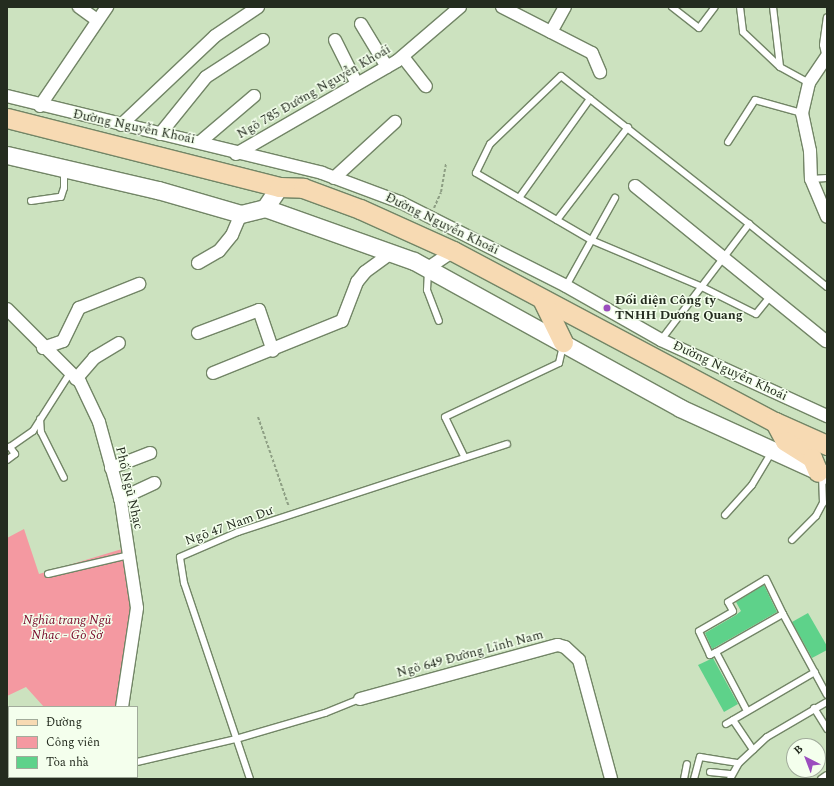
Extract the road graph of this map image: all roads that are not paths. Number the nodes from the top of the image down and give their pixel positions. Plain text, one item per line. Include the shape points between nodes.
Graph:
1 (79, 7) edge
2 (107, 7) edge
3 (258, 7) edge
4 (460, 7) edge
5 (502, 7) edge
6 (565, 7) edge
7 (672, 7) edge
8 (683, 7) edge
9 (715, 7) edge
10 (740, 7) edge
11 (773, 7) edge
12 (679, 12) junction
13 (827, 17) edge
14 (97, 20) junction
15 (361, 24) dead end
16 (551, 32) junction
17 (263, 40) dead end
18 (335, 40) dead end
19 (403, 57) junction
20 (826, 60) edge
21 (387, 67) junction
22 (780, 67) junction
23 (600, 72) dead end
24 (809, 83) junction
25 (358, 84) junction
26 (426, 86) dead end
27 (7, 96) edge
28 (254, 96) dead end
29 (590, 99) junction
30 (40, 106) junction
31 (802, 113) junction
32 (7, 118) edge
33 (395, 122) dead end
34 (121, 126) junction
35 (628, 127) junction
36 (160, 134) junction
37 (200, 142) junction
38 (728, 142) dead end
39 (236, 154) junction
40 (7, 155) edge
41 (64, 169) junction
42 (334, 178) junction
43 (827, 178) edge
44 (811, 179) junction
45 (635, 186) dead end
46 (279, 187) junction
47 (519, 198) junction
48 (615, 198) dead end
49 (31, 202) dead end
50 (265, 208) junction
51 (241, 214) junction
52 (827, 217) edge
53 (557, 220) junction
54 (749, 224) junction
55 (592, 240) junction
56 (453, 251) junction
57 (393, 252) junction
58 (724, 258) junction
59 (198, 263) dead end
60 (428, 268) junction
61 (138, 284) dead end
62 (566, 286) junction
63 (702, 287) junction
64 (827, 287) edge
65 (770, 297) junction
66 (542, 299) junction
67 (7, 309) edge
68 (439, 321) dead end
69 (198, 332) dead end
70 (661, 340) junction
71 (826, 341) dead end
72 (563, 342) junction
73 (120, 343) dead end
74 (43, 348) junction
75 (273, 351) junction
76 (213, 372) dead end
77 (73, 376) junction
78 (827, 416) edge
79 (40, 418) junction
80 (775, 422) junction
81 (507, 444) dead end
82 (827, 445) edge
83 (773, 451) junction
84 (150, 453) dead end
85 (464, 456) junction
86 (7, 460) edge
87 (112, 468) junction
88 (823, 473) edge
89 (64, 478) dead end
90 (154, 483) dead end
91 (120, 498) junction
92 (726, 515) dead end
93 (792, 540) dead end
94 (129, 555) junction
95 (48, 574) dead end
96 (783, 614) junction
97 (716, 652) junction
98 (814, 672) junction
99 (827, 695) edge
100 (360, 699) joint
101 (827, 702) edge
102 (122, 706) edge
103 (814, 708) junction
104 (746, 709) junction
105 (732, 720) junction
106 (726, 724) dead end
107 (827, 729) edge
108 (236, 739) junction
109 (753, 750) junction
110 (138, 762) edge
111 (739, 763) junction
112 (687, 764) dead end
113 (710, 772) dead end
114 (827, 775) edge
115 (730, 777) edge
116 (250, 779) edge
117 (611, 779) edge
118 (684, 779) edge
119 (694, 779) edge
120 (821, 779) edge

1 - 14 street
2 - 14 street
3 - 34 street via 215,36
4 - 19 street, Ngõ 785 Đường Nguyễn Khoái
5 - 16 street
6 - 16 street
7 - 12 lane
8 - 12 lane
9 - 12 lane via 699,28
10 - 22 lane via 743,32
11 - 22 lane
13 - 20 lane via 822,46
14 - 30 street
15 - 21 street
16 - 23 street via 592,53
17 - 36 street via 206,77
18 - 25 street
19 - 21 street, Ngõ 785 Đường Nguyễn Khoái
19 - 26 street
20 - 24 street
21 - 25 street, Ngõ 785 Đường Nguyễn Khoái
22 - 24 lane
24 - 31 street
25 - 39 street, Ngõ 785 Đường Nguyễn Khoái
27 - 30 street, Đường Nguyễn Khoái
28 - 37 street
29 - 35 lane
29 - 47 lane
29 - 47 lane via 561,76 490,144 476,173
30 - 34 street, Đường Nguyễn Khoái
31 - 38 lane via 755,100
31 - 44 street via 810,151
32 - 46 main road, Đường Nguyễn Khoái
33 - 42 street
34 - 36 street, Đường Nguyễn Khoái
35 - 53 lane
35 - 54 lane
36 - 37 street, Đường Nguyễn Khoái
37 - 39 street, Đường Nguyễn Khoái
39 - 42 street, Đường Nguyễn Khoái
40 - 41 street
41 - 49 lane via 64,188 61,197
41 - 51 street via 158,190
42 - 62 street, Đường Nguyễn Khoái via 431,216
43 - 44 lane
44 - 52 street
45 - 58 street
46 - 50 street
46 - 56 main road, Đường Nguyễn Khoái via 303,188 360,208
47 - 53 lane
48 - 55 lane
50 - 51 street
50 - 57 street
51 - 59 street via 236,228 218,250
53 - 55 lane
54 - 58 lane
54 - 64 lane
55 - 62 lane
55 - 63 lane
56 - 60 street
56 - 66 main road, Đường Nguyễn Khoái
57 - 60 street
57 - 75 street via 365,272 357,282 342,322
58 - 63 lane
58 - 65 street
60 - 68 lane via 427,290
60 - 72 street
61 - 74 street via 79,308 63,341
62 - 70 street, Đường Nguyễn Khoái
63 - 65 lane via 756,314
63 - 70 lane
65 - 71 street
66 - 72 main road
66 - 80 main road, Đường Nguyễn Khoái
67 - 74 street, Phố Ngũ Nhạc
69 - 75 street via 259,310
70 - 78 street, Đường Nguyễn Khoái
72 - 83 street via 680,408
72 - 85 lane via 559,363 445,417
73 - 77 street via 94,358
74 - 77 street, Phố Ngũ Nhạc
75 - 76 street
77 - 79 lane
77 - 87 street, Phố Ngũ Nhạc via 99,422
79 - 86 lane via 33,431 10,447 15,454
79 - 89 lane via 41,432
80 - 82 main road, Đường Nguyễn Khoái
80 - 88 main road via 785,441 812,458
81 - 85 lane, Ngõ 47 Nam Dư
83 - 88 street
83 - 92 lane via 752,485
84 - 87 street
85 - 108 lane, Ngõ 47 Nam Dư via 238,532 183,554 179,562
87 - 91 street, Phố Ngũ Nhạc
88 - 93 lane via 824,503 816,516
90 - 91 street
91 - 94 street, Phố Ngũ Nhạc
94 - 95 lane
94 - 102 street, Phố Ngũ Nhạc via 137,608
96 - 97 lane
96 - 97 lane via 766,579 728,602 733,611 699,631 710,655
96 - 98 lane
97 - 104 lane
98 - 99 lane
98 - 104 lane
100 - 108 lane via 325,713
100 - 117 street, Ngõ 649 Đường Lĩnh Nam via 558,645 565,646 579,660
101 - 103 lane
103 - 107 lane
103 - 109 lane via 767,737
104 - 105 lane
105 - 106 lane
105 - 109 lane
108 - 110 lane
108 - 116 lane, Ngõ 47 Nam Dư
109 - 111 lane
111 - 115 lane
111 - 119 lane via 700,757
112 - 118 lane
113 - 115 lane
114 - 120 lane

